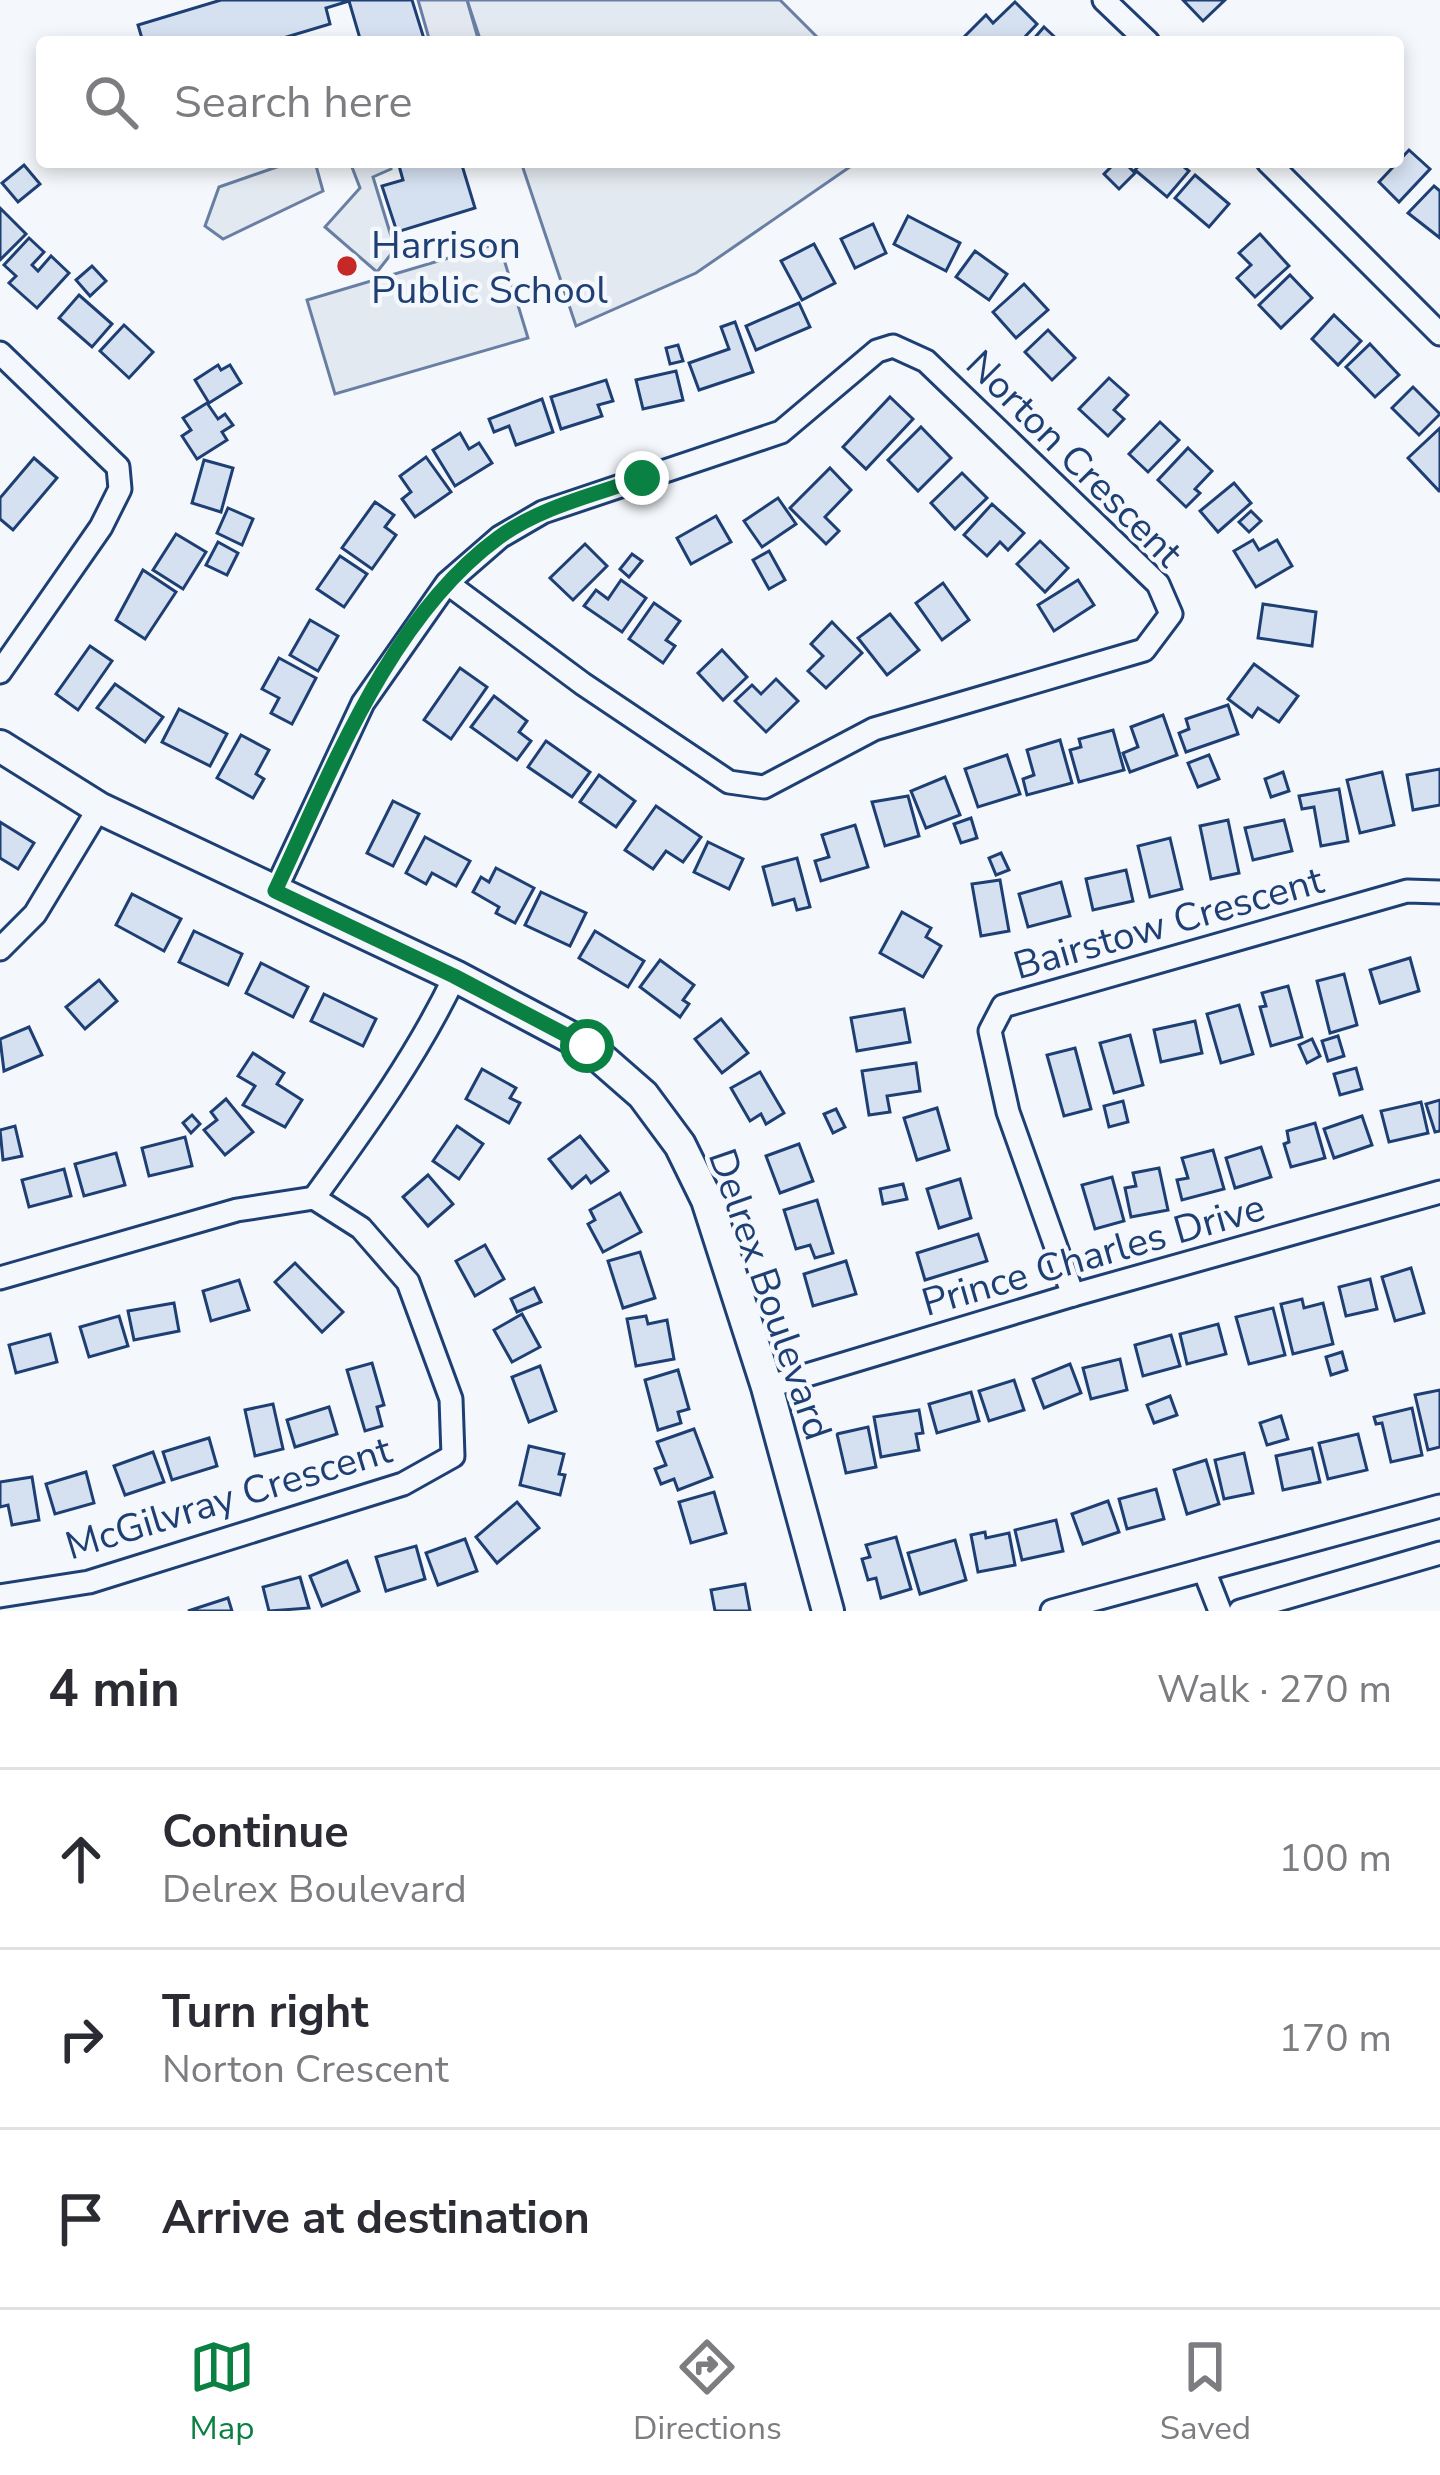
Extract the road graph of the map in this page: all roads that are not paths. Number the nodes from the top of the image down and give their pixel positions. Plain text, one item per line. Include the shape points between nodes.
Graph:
1 (1104, 0) edge
2 (1142, 36) edge
3 (1274, 168) edge
4 (1440, 334) edge
5 (0, 353) edge
6 (446, 583) junction
7 (0, 672) edge
8 (0, 746) edge
9 (100, 808) junction
10 (275, 891) junction
11 (1440, 892) edge
12 (0, 949) edge
13 (454, 976) junction
14 (1440, 1192) edge
15 (314, 1198) junction
16 (0, 1278) edge
17 (1073, 1295) junction
18 (767, 1387) junction
19 (1440, 1506) edge
20 (1440, 1553) edge
21 (1204, 1570) junction
22 (0, 1596) edge
23 (828, 1611) edge
24 (1052, 1611) edge
25 (1220, 1611) edge
26 (1240, 1611) edge

1 - 2 street
3 - 4 street
5 - 7 street via 118,467 119,490
6 - 6 street, Norton Crescent via 729,782 764,787 874,729 1144,650 1171,614 1158,584 926,361 893,346 781,432 543,512
6 - 10 street, Norton Crescent via 363,703
8 - 9 street, Delrex Boulevard
9 - 10 street, Delrex Boulevard
9 - 12 street via 35,914
10 - 13 street, Delrex Boulevard
11 - 17 street, Bairstow Crescent via 1407,891 1004,1006 990,1031 1008,1112
13 - 15 street via 382,1106
13 - 18 street, Delrex Boulevard via 587,1046 643,1095 707,1200
14 - 17 street, Prince Charles Drive
15 - 16 street via 237,1210
15 - 22 street, McGilvray Crescent via 362,1228 408,1282 451,1399 453,1456 403,1484 112,1575
17 - 18 street, Prince Charles Drive
18 - 23 street, Delrex Boulevard
19 - 21 street
20 - 26 street
21 - 24 street
21 - 25 street

